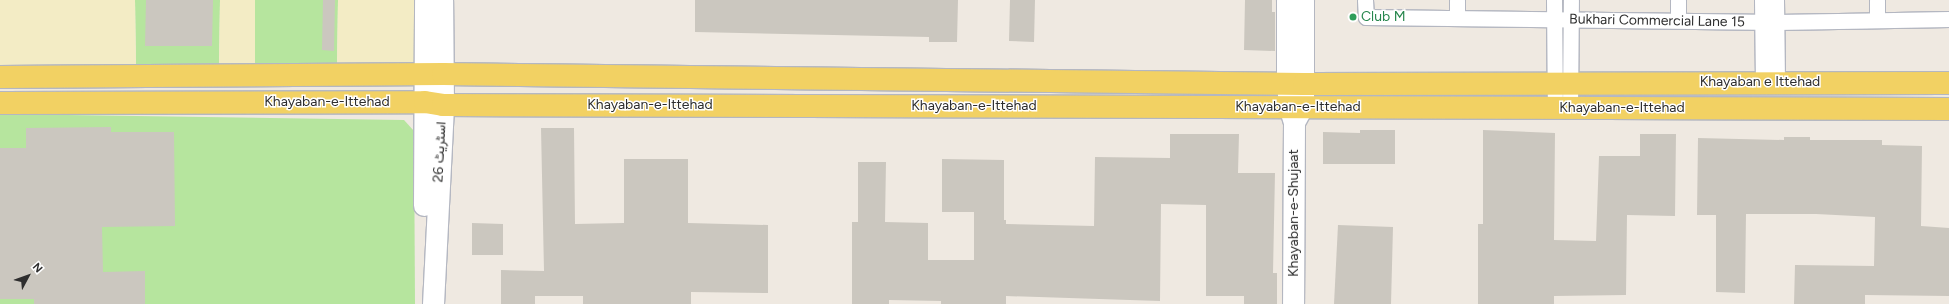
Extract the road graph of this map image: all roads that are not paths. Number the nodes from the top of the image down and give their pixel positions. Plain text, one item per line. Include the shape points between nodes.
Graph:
1 (425, 0) edge
2 (442, 0) edge
3 (1287, 0) edge
4 (1303, 0) edge
5 (1365, 0) edge
6 (1457, 0) edge
7 (1554, 0) edge
8 (1571, 0) edge
9 (1678, 0) edge
10 (1762, 0) edge
11 (1776, 0) edge
12 (1877, 0) edge
13 (1457, 17) junction
14 (1949, 19) edge
15 (1554, 20) junction
16 (1570, 20) junction
17 (1678, 20) junction
18 (1877, 20) junction
19 (1769, 22) junction
20 (433, 74) junction
21 (0, 78) edge
22 (1770, 82) junction
23 (1294, 83) junction
24 (1563, 83) junction
25 (1949, 83) edge
26 (0, 103) edge
27 (434, 104) junction
28 (1563, 107) junction
29 (1295, 109) junction
30 (1949, 109) edge
31 (423, 304) edge
32 (433, 304) edge
33 (1293, 304) edge

1 - 20 main road, اسٹریٹ 26
2 - 20 main road, اسٹریٹ 26
3 - 23 main road
4 - 23 main road
5 - 13 street, Bukhari Commercial Lane 15 via 1366,17
6 - 13 street
7 - 15 street
8 - 16 street
9 - 17 street
10 - 19 street
11 - 19 street
12 - 18 street
13 - 15 street, Bukhari Commercial Lane 15
14 - 18 street, Bukhari Commercial Lane 15
15 - 16 street, Bukhari Commercial Lane 15
15 - 24 street
16 - 17 street, Bukhari Commercial Lane 15
16 - 24 street
17 - 19 street, Bukhari Commercial Lane 15
18 - 19 street, Bukhari Commercial Lane 15
19 - 22 street
20 - 21 main road, Khayaban-e-Ittehad
20 - 23 main road, Khayaban-e-Ittehad
20 - 27 main road, اسٹریٹ 26
22 - 24 main road, Khayaban e Ittehad
22 - 25 main road, Khayaban e Ittehad
23 - 24 main road, Khayaban-e-Ittehad
23 - 29 main road via 1307,88 1307,102
23 - 29 main road via 1279,86 1282,94 1280,102
24 - 28 street
26 - 27 main road, Khayaban-e-Ittehad
27 - 29 main road, Khayaban-e-Ittehad
27 - 31 main road, اسٹریٹ 26
27 - 32 main road, اسٹریٹ 26
28 - 29 main road, Khayaban-e-Ittehad
28 - 30 main road, Khayaban-e-Ittehad
29 - 33 main road, Khayaban-e-Shujaat

